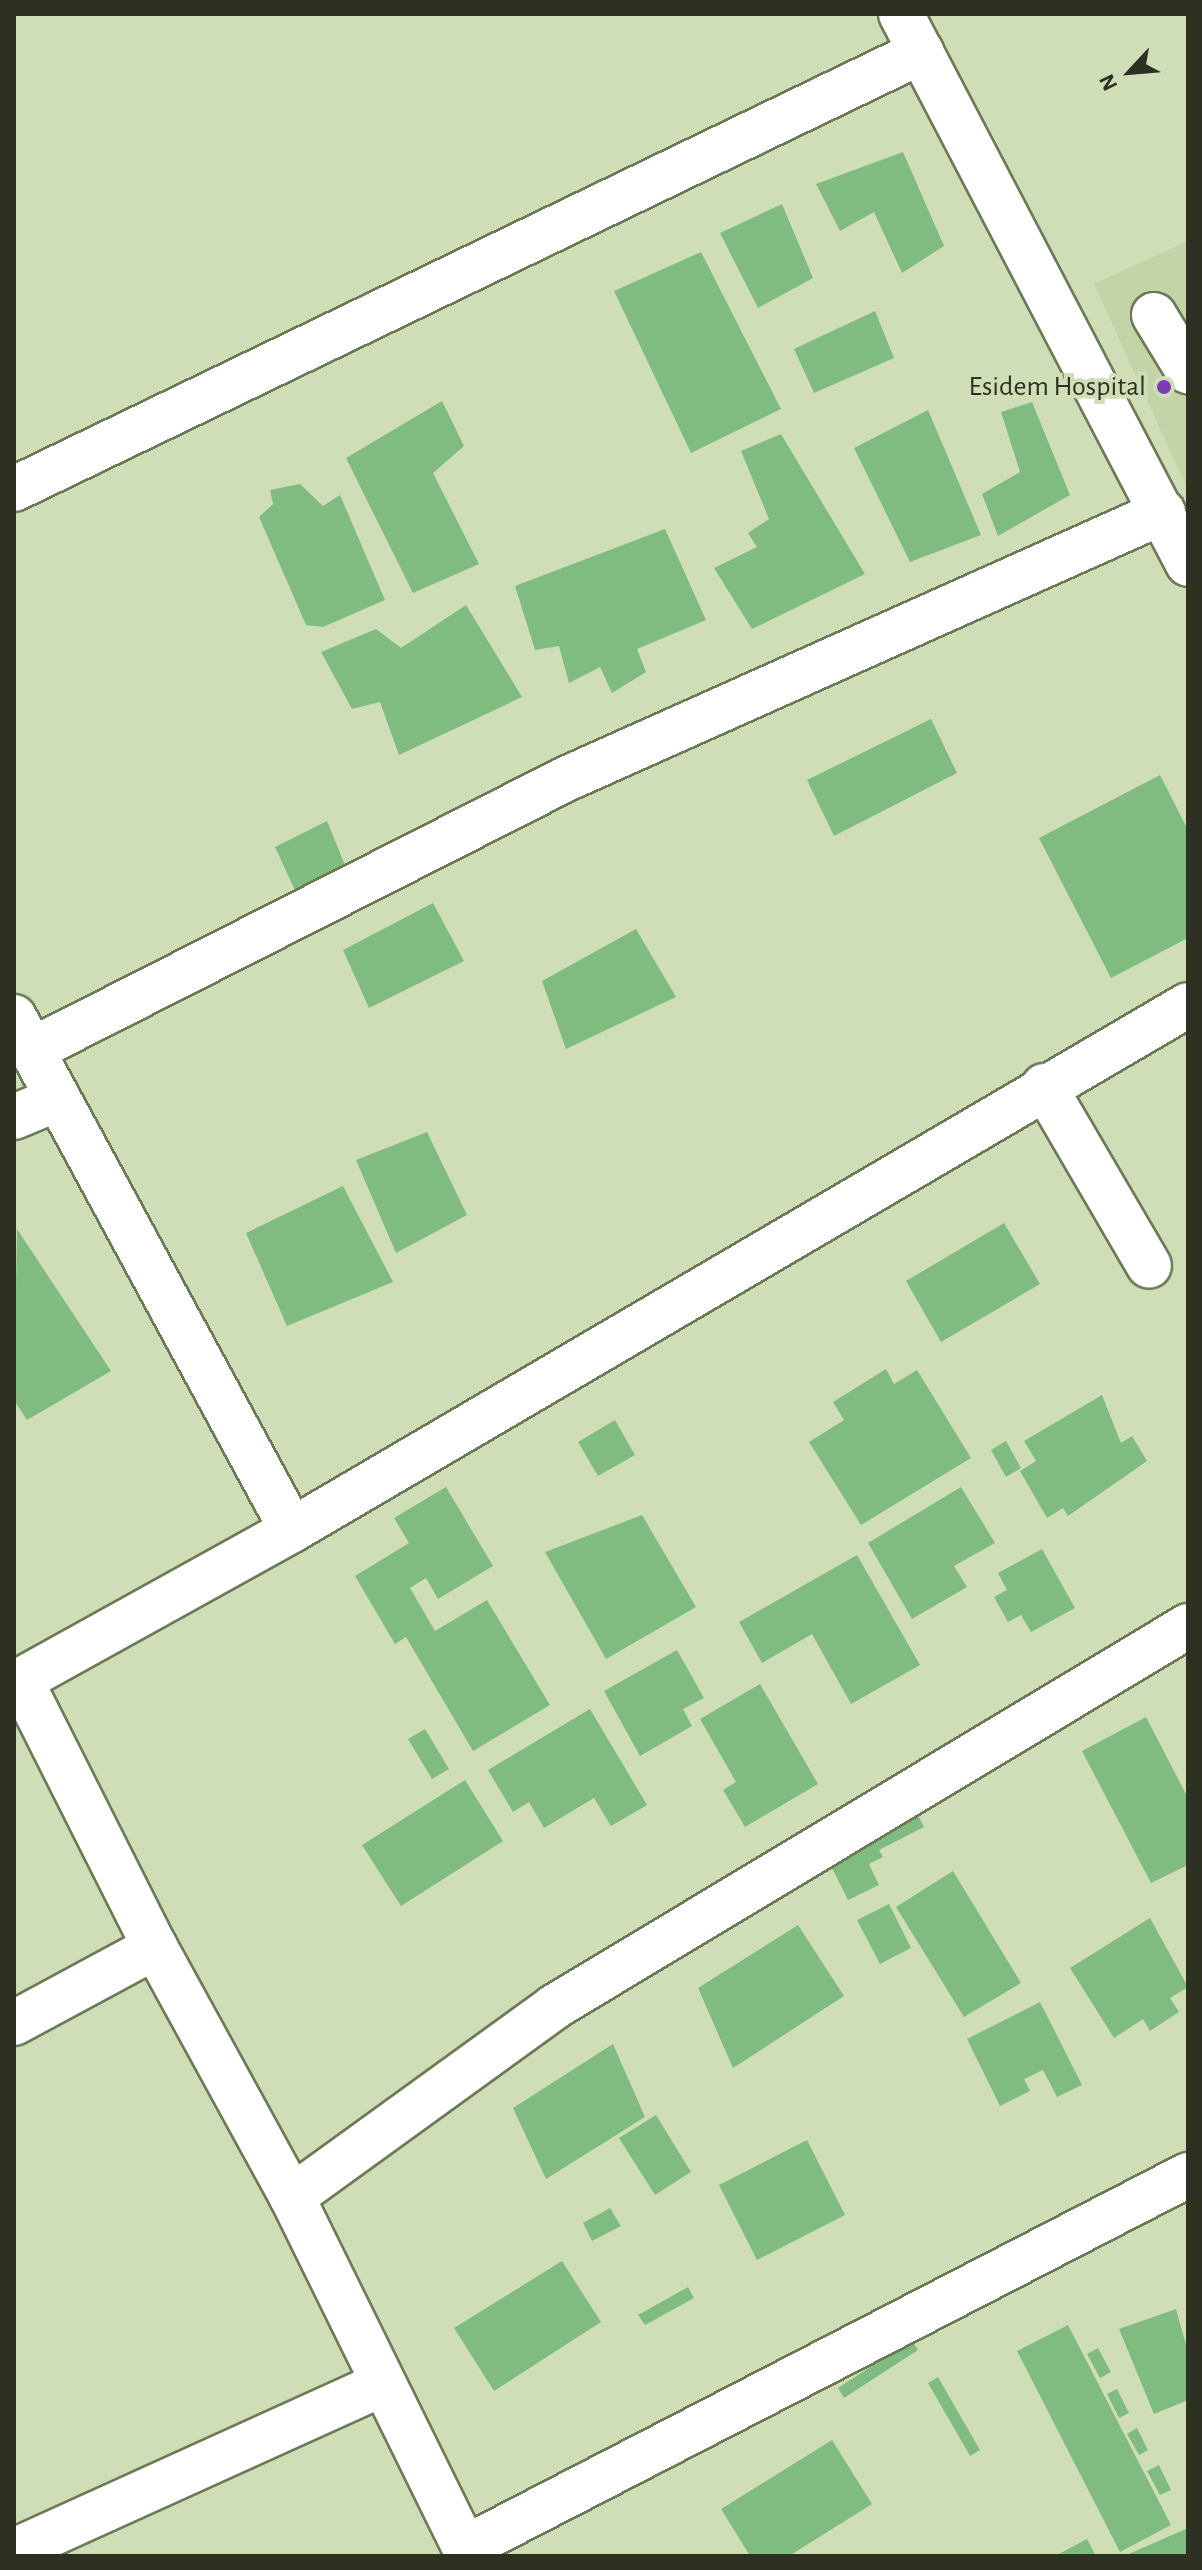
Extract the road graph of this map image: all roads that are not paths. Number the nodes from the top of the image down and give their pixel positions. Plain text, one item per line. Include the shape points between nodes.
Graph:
1 (901, 14) edge
2 (921, 52) junction
3 (1154, 315) dead end
4 (1188, 371) edge
5 (14, 489) edge
6 (1163, 512) junction
7 (1188, 564) edge
8 (1188, 1005) edge
9 (23, 1034) edge
10 (1044, 1086) junction
11 (57, 1099) junction
12 (14, 1117) edge
13 (1149, 1266) dead end
14 (292, 1530) junction
15 (1188, 1626) edge
16 (17, 1683) edge
17 (155, 1947) junction
18 (14, 2023) edge
19 (1188, 2175) edge
20 (292, 2197) junction
21 (383, 2384) junction
22 (14, 2551) edge
23 (467, 2552) edge

1 - 2 street
2 - 5 street
2 - 6 street
3 - 4 street
6 - 7 street
6 - 9 street via 566,779
8 - 10 street
9 - 11 street
10 - 13 street
10 - 14 street
11 - 12 street
11 - 14 street
14 - 16 street
15 - 20 street via 554,2007
16 - 17 street
17 - 18 street
17 - 20 street
19 - 23 street
20 - 21 street
21 - 22 street
21 - 23 street

